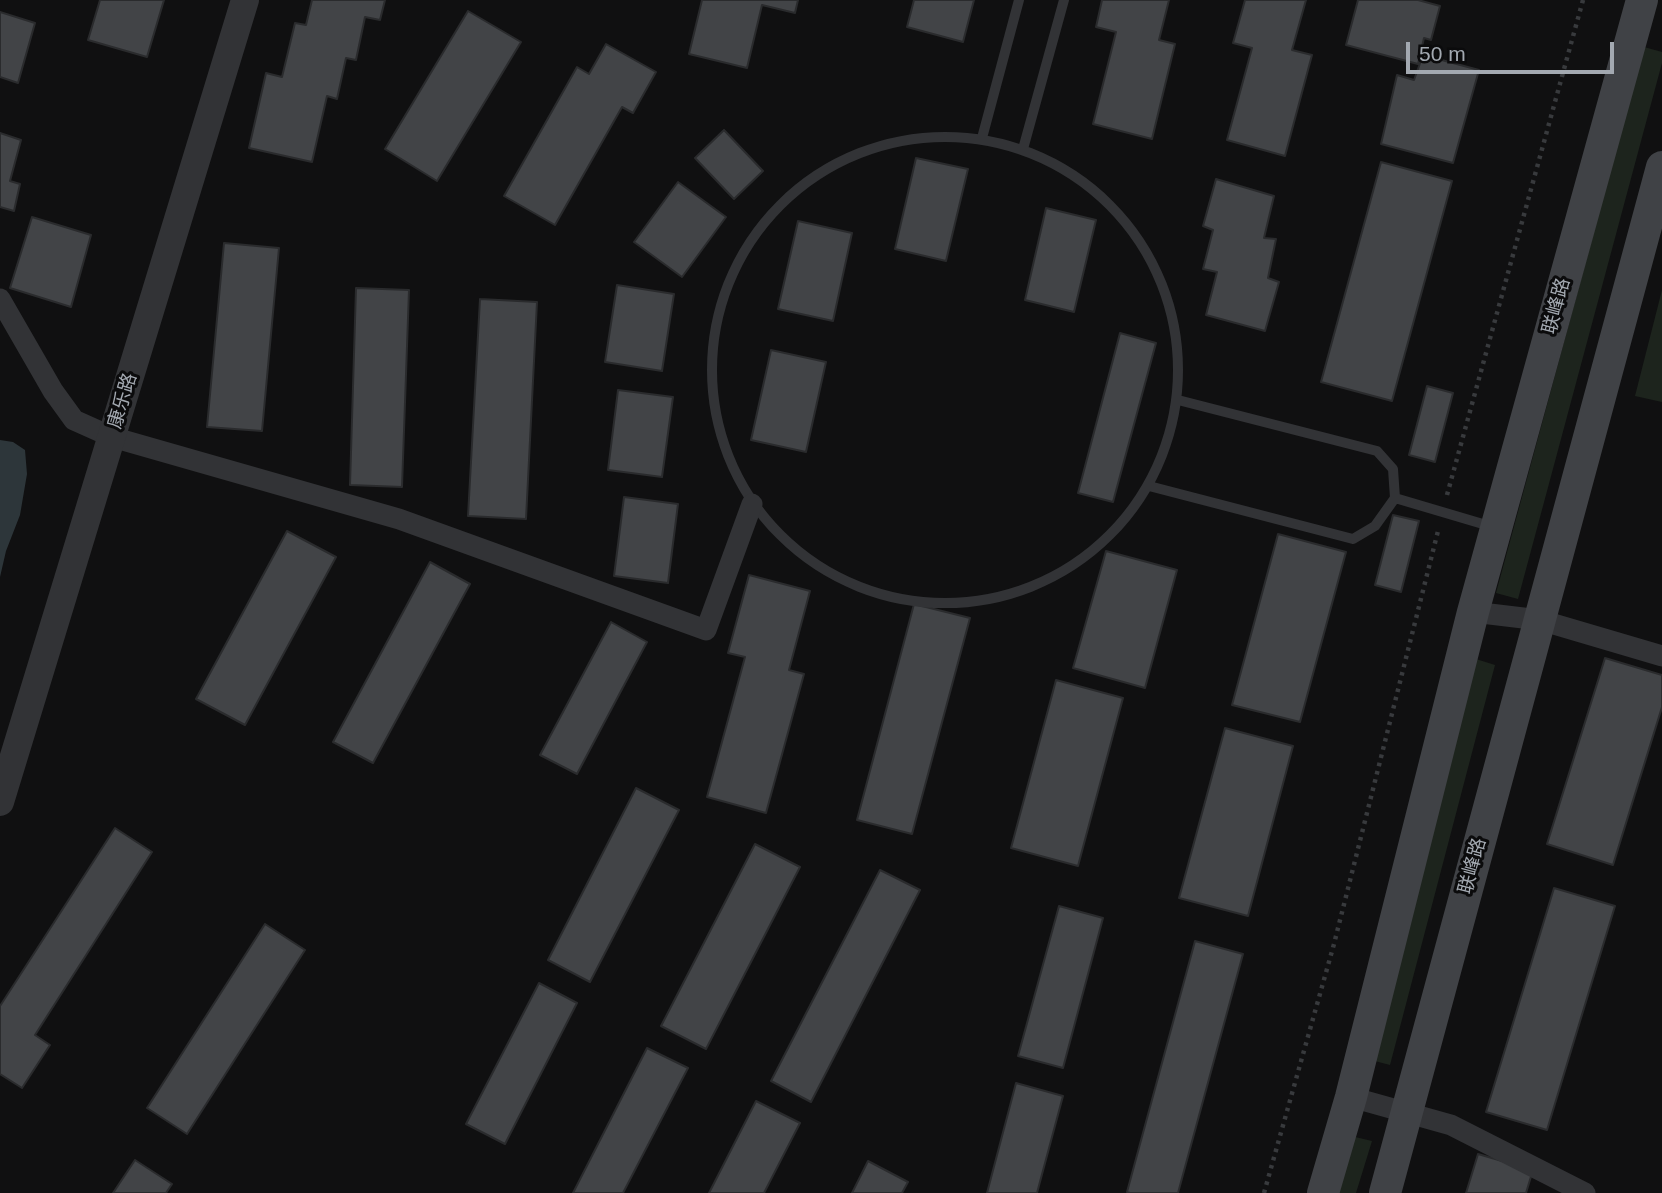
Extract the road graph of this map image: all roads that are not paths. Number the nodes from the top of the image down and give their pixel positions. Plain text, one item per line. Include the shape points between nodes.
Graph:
1 (245, 0) edge
2 (1019, 0) edge
3 (1064, 0) edge
4 (1642, 0) edge
5 (982, 138) junction
6 (1023, 149) junction
7 (1662, 167) edge
8 (0, 299) edge
9 (1178, 401) junction
10 (112, 437) junction
11 (1149, 486) junction
12 (1395, 498) junction
13 (751, 504) junction
14 (1496, 527) junction
15 (1473, 612) junction
16 (1541, 620) junction
17 (1662, 656) edge
18 (0, 802) edge
19 (1351, 1097) junction
20 (1406, 1111) junction
21 (1322, 1193) edge
22 (1385, 1193) edge
23 (1585, 1193) edge

1 - 10 street, 康乐路
2 - 5 lane
3 - 6 lane
4 - 14 main road, 联峰路
5 - 6 lane
5 - 13 lane via 904,139 831,165 770,214 742,258 729,280 711,356 719,433
6 - 9 lane via 1093,187 1145,247 1175,321
7 - 16 main road, 联峰路
8 - 10 street via 74,420
9 - 11 lane via 1167,445
9 - 12 lane via 1377,450 1393,469
10 - 13 street via 399,519 706,630
10 - 18 street, 康乐路
11 - 12 lane via 1353,539 1375,526
11 - 13 lane via 1099,547 1043,582 1031,589 954,606 876,596 806,561
12 - 14 lane
14 - 15 main road, 联峰路
15 - 16 street
15 - 19 main road, 联峰路
16 - 17 street
16 - 20 main road, 联峰路
19 - 20 street
19 - 21 main road, 联峰路
20 - 22 main road, 联峰路
20 - 23 street via 1451,1125

